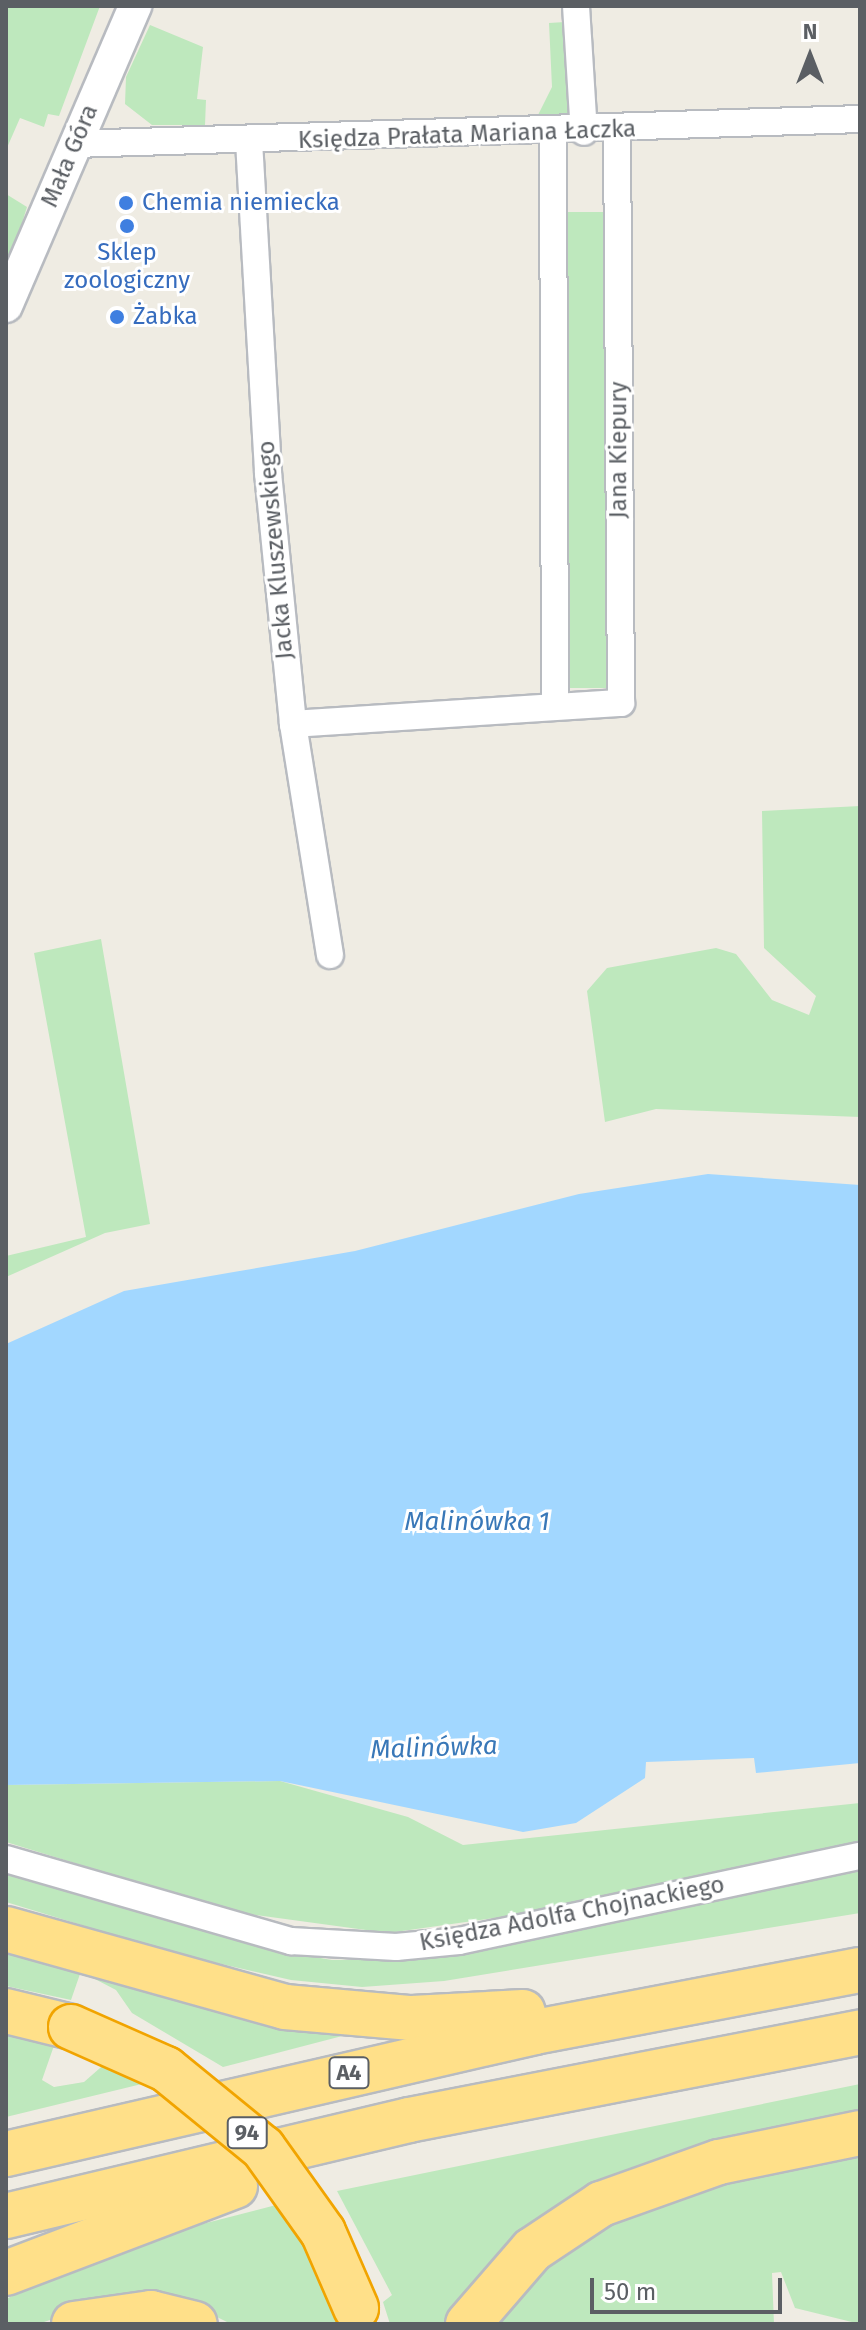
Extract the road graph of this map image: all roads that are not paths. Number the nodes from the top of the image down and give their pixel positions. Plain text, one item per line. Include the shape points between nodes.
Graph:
1 (135, 6) edge
2 (576, 6) edge
3 (860, 119) edge
4 (617, 131) junction
5 (584, 132) junction
6 (553, 133) junction
7 (249, 141) junction
8 (74, 144) junction
9 (6, 306) edge
10 (555, 704) junction
11 (293, 724) junction
12 (330, 955) dead end
13 (860, 1856) edge
14 (6, 1859) edge
15 (6, 1929) edge
16 (860, 1970) edge
17 (693, 2001) junction
18 (6, 2011) edge
19 (860, 2032) edge
20 (409, 2120) junction
21 (860, 2133) edge
22 (6, 2154) edge
23 (6, 2216) edge
24 (6, 2273) edge
25 (359, 2316) edge
26 (74, 2324) edge
27 (195, 2324) edge
28 (468, 2324) edge

1 - 8 street, Mała Góra
2 - 5 street
3 - 4 street, Księdza Prałata Mariana Łaczka
4 - 5 street, Księdza Prałata Mariana Łaczka
4 - 10 street, Jana Kiepury via 621,703
5 - 6 street, Księdza Prałata Mariana Łaczka
6 - 7 street, Księdza Prałata Mariana Łaczka
6 - 10 street
7 - 8 street, Księdza Prałata Mariana Łaczka
7 - 11 street, Jacka Kluszewskiego via 268,473
8 - 9 street, Mała Góra
10 - 11 street, Jana Kiepury
11 - 12 street, Jacka Kluszewskiego
13 - 14 street, Księdza Adolfa Chojnackiego via 459,1941 396,1947 291,1941
15 - 17 highway via 218,1990 342,2015 412,2018
16 - 17 highway, A4
17 - 22 highway, A4
18 - 25 highway, 94, bridge via 71,2027 166,2069 263,2148 323,2232
19 - 20 highway
20 - 23 highway
20 - 24 highway
21 - 28 highway via 719,2162 601,2204 532,2250
26 - 27 highway via 151,2313

